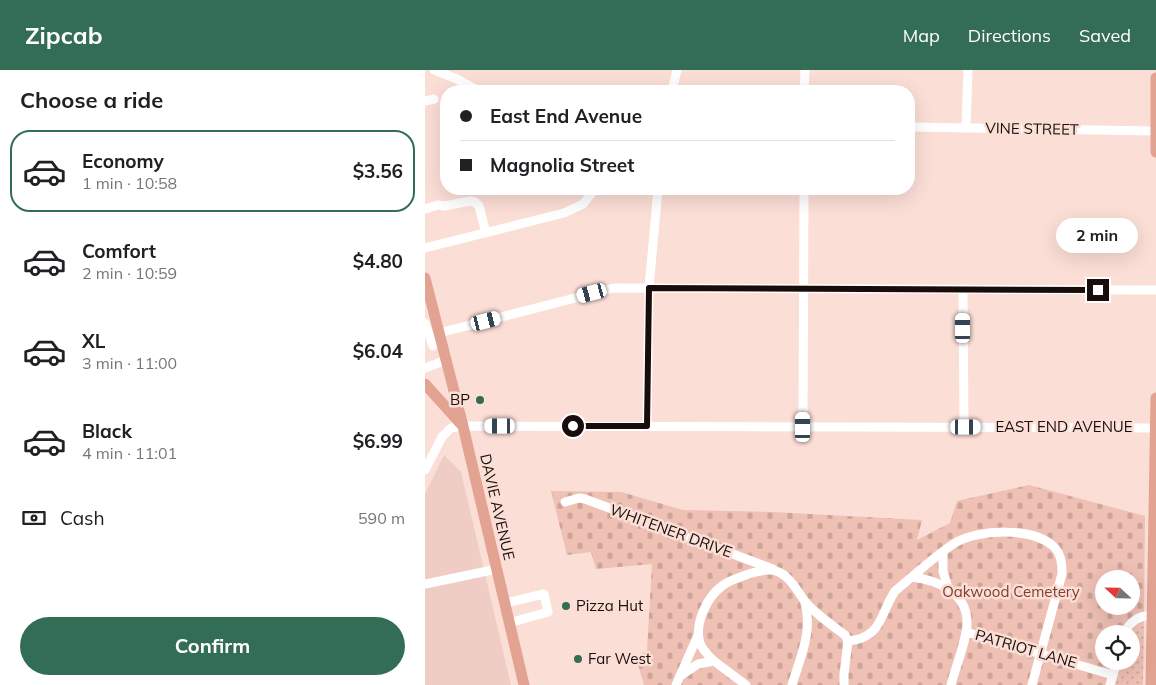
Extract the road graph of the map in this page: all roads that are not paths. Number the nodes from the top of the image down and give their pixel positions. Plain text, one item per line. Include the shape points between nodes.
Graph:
1 (434, 70) edge
2 (677, 70) edge
3 (805, 70) edge
4 (968, 70) edge
5 (1156, 78) edge
6 (463, 85) edge
7 (673, 85) edge
8 (805, 85) edge
9 (915, 127) edge
10 (965, 128) junction
11 (1156, 132) edge
12 (1156, 152) edge
13 (590, 195) edge
14 (657, 195) edge
15 (804, 195) edge
16 (425, 209) edge
17 (486, 233) junction
18 (425, 248) edge
19 (425, 283) edge
20 (649, 288) junction
21 (804, 288) junction
22 (963, 289) junction
23 (1156, 290) edge
24 (425, 306) edge
25 (435, 315) junction
26 (425, 323) edge
27 (435, 342) edge
28 (446, 360) junction
29 (426, 365) edge
30 (425, 384) edge
31 (1156, 398) edge
32 (463, 426) junction
33 (647, 426) junction
34 (803, 427) junction
35 (964, 427) junction
36 (1156, 428) edge
37 (425, 470) edge
38 (565, 502) dead end
39 (943, 552) junction
40 (497, 569) junction
41 (775, 570) junction
42 (912, 578) junction
43 (1154, 581) edge
44 (425, 584) edge
45 (948, 588) junction
46 (804, 601) junction
47 (505, 603) junction
48 (1152, 615) junction
49 (509, 623) junction
50 (1128, 625) edge
51 (699, 632) junction
52 (966, 632) junction
53 (849, 641) junction
54 (1041, 653) junction
55 (714, 661) junction
56 (1114, 670) edge
57 (1113, 675) junction
58 (680, 676) junction
59 (524, 685) edge
60 (676, 685) edge
61 (746, 685) edge
62 (792, 685) edge
63 (844, 685) edge
64 (951, 685) edge
65 (1032, 685) edge
66 (1110, 685) edge
67 (1151, 685) edge

1 - 6 street
2 - 7 street
3 - 8 street
4 - 10 street
5 - 11 main road
9 - 10 street, VINE STREET
10 - 11 street, VINE STREET
11 - 12 main road
13 - 17 street via 583,204 564,213
14 - 20 street
15 - 21 street
16 - 17 street via 475,202
17 - 18 street
19 - 25 main road, DAVIE AVENUE
20 - 21 street
20 - 27 street via 614,288
20 - 33 street
21 - 22 street
21 - 34 street
22 - 23 street
22 - 35 street
24 - 25 street
25 - 27 main road, DAVIE AVENUE
26 - 27 street
27 - 28 main road, DAVIE AVENUE
28 - 29 street
28 - 32 main road, DAVIE AVENUE
30 - 32 main road
31 - 36 main road
32 - 33 street, EAST END AVENUE
32 - 37 street via 451,428 442,437
32 - 40 main road, DAVIE AVENUE
33 - 34 street, EAST END AVENUE
34 - 35 street, EAST END AVENUE
35 - 36 street, EAST END AVENUE
36 - 43 main road
38 - 41 street, WHITENER DRIVE via 585,499
39 - 42 street
39 - 45 street via 943,572
39 - 54 street via 967,537 1006,532 1044,539 1054,546 1062,562 1062,574
40 - 44 street
40 - 47 main road, DAVIE AVENUE
41 - 46 street, WHITENER DRIVE via 792,583
41 - 51 street via 753,572 724,584 708,602
42 - 45 street, PATRIOT LANE via 935,581
42 - 53 street via 895,591 873,632 863,639
43 - 48 main road
45 - 52 street, PATRIOT LANE via 961,600 965,609
46 - 53 street
46 - 62 street via 808,632
47 - 49 main road, DAVIE AVENUE
47 - 49 street via 544,594 548,612
48 - 50 street via 1135,619
48 - 67 main road
49 - 59 main road, DAVIE AVENUE
51 - 55 street via 703,650
51 - 58 street
52 - 54 street, PATRIOT LANE
52 - 64 street
53 - 63 street
54 - 57 street, PATRIOT LANE
54 - 65 street
55 - 58 street via 698,664
55 - 61 street
56 - 57 street
57 - 66 street
58 - 60 street

